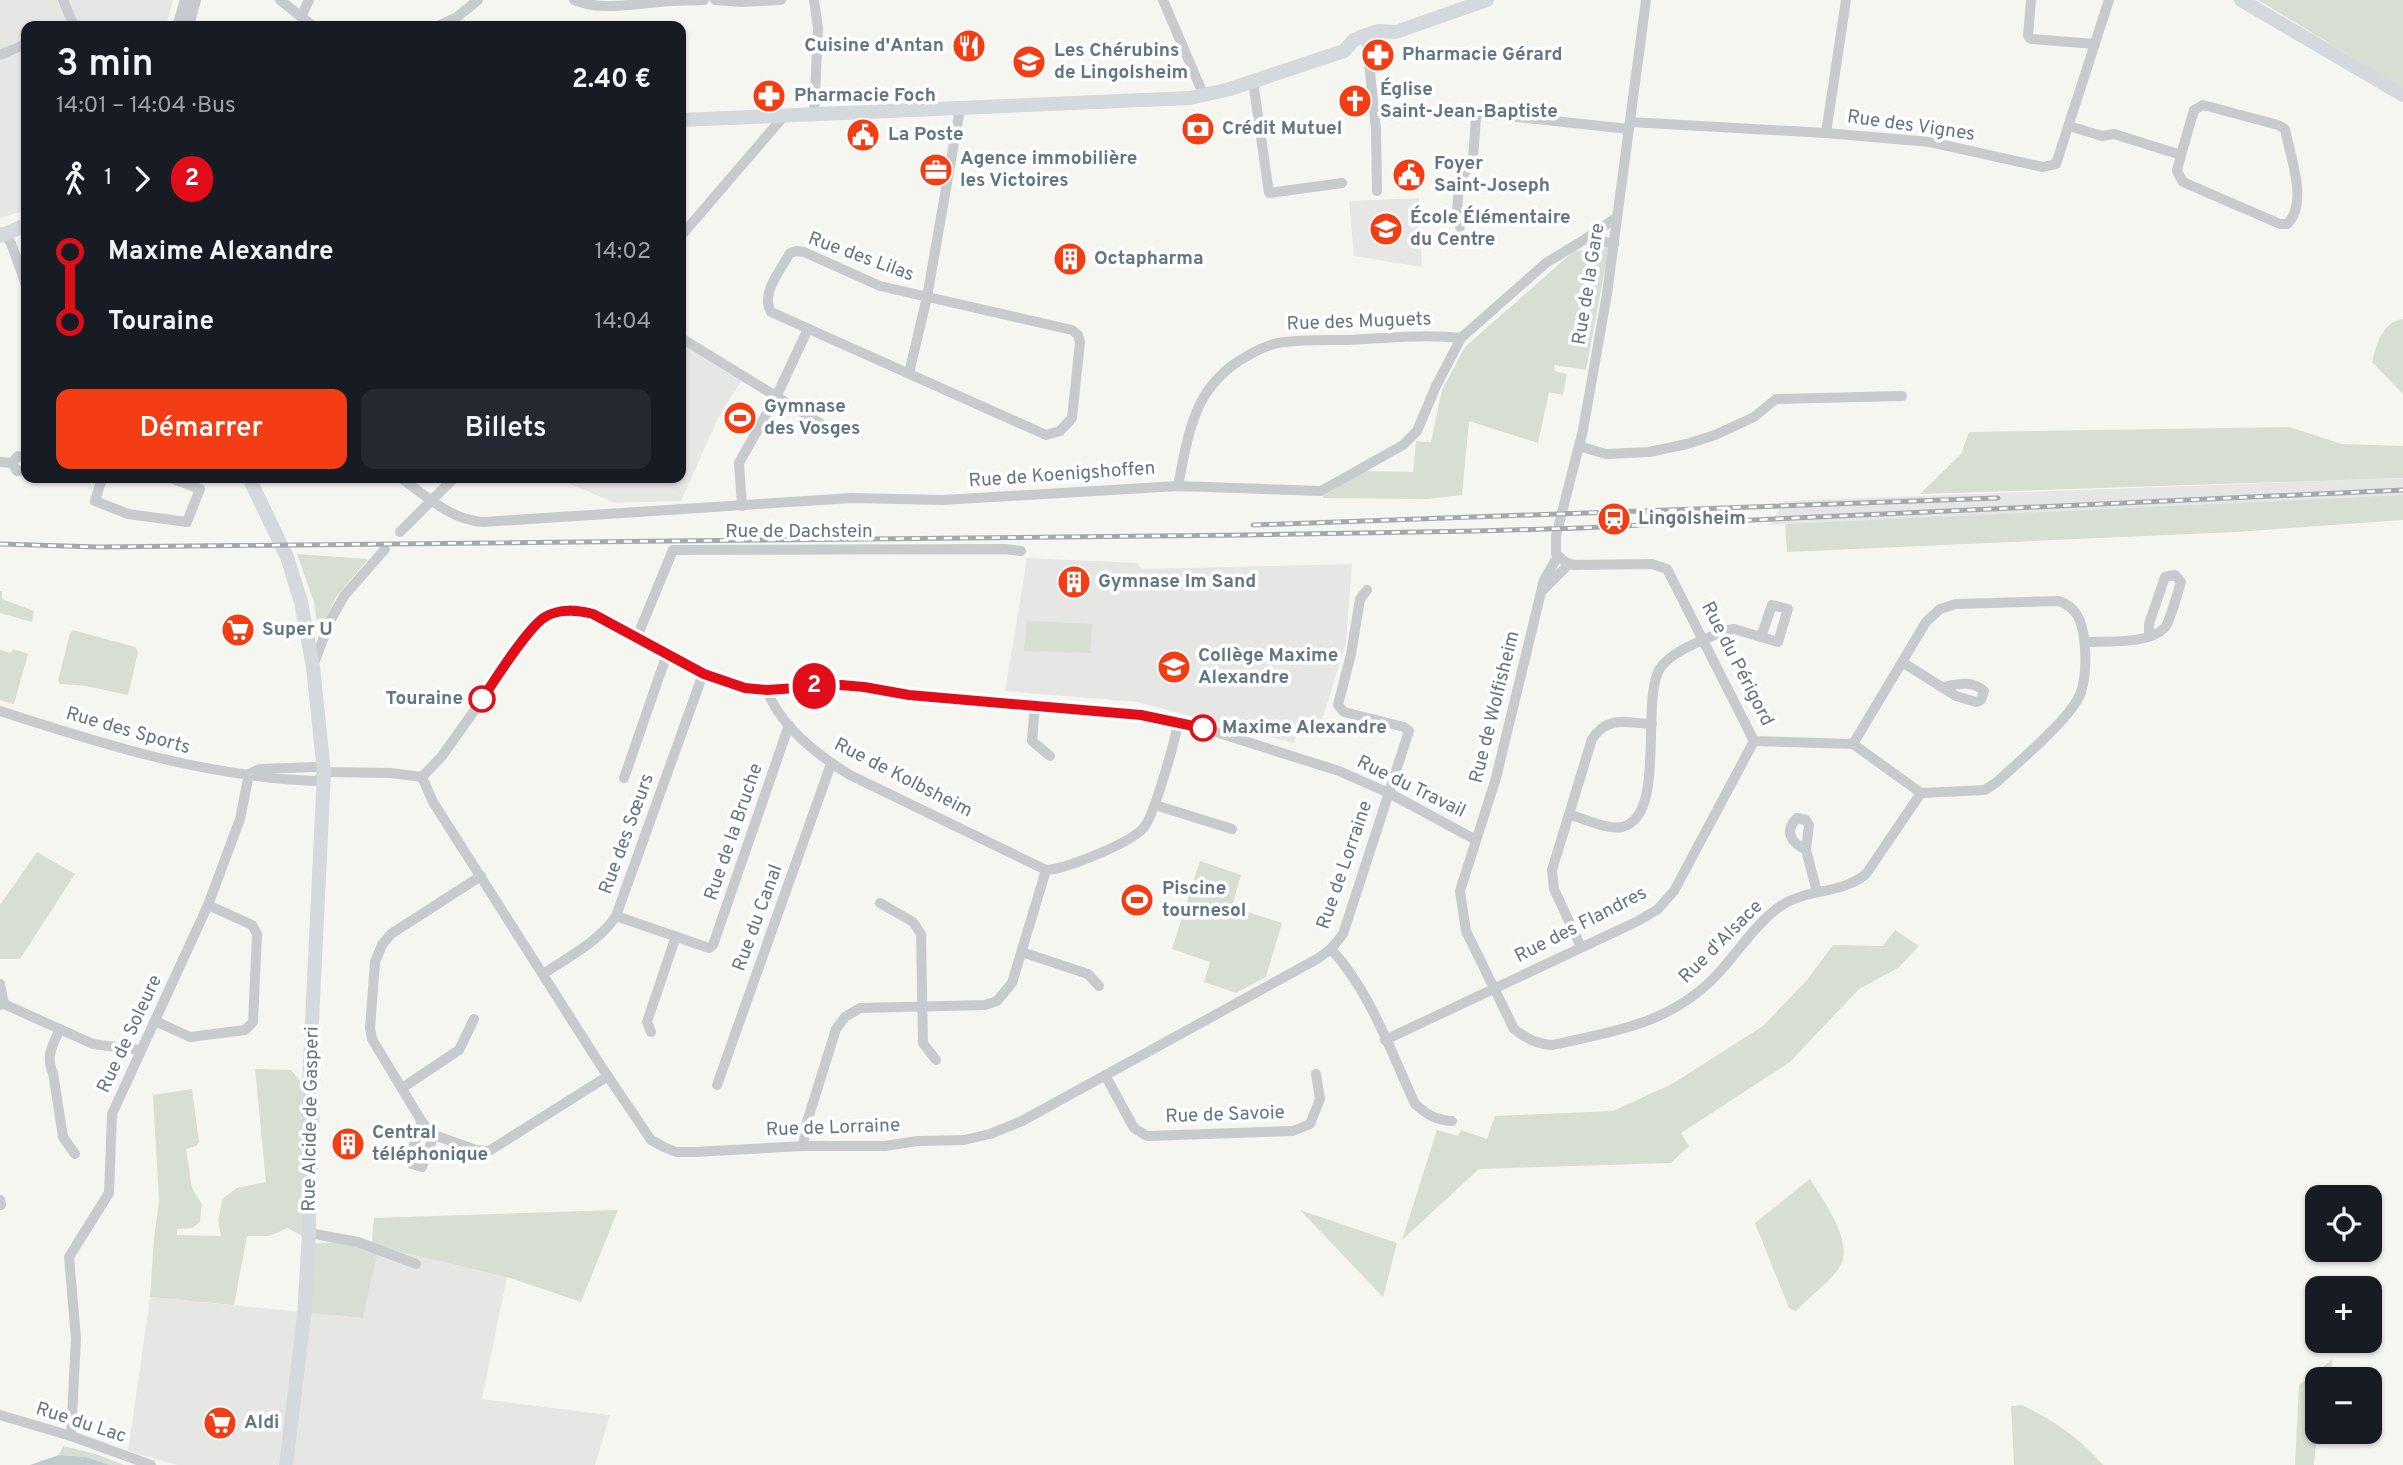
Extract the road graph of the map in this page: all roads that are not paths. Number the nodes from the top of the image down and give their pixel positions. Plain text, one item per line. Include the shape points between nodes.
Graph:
1 (63, 0) edge
2 (186, 0) edge
3 (195, 0) edge
4 (280, 0) edge
5 (309, 0) edge
6 (478, 0) edge
7 (573, 0) edge
8 (704, 0) edge
9 (715, 0) edge
10 (781, 0) edge
11 (814, 0) edge
12 (1163, 0) edge
13 (1646, 0) edge
14 (1846, 0) edge
15 (2031, 0) edge
16 (2109, 0) edge
17 (2241, 0) edge
18 (661, 1) edge
19 (1483, 1) edge
20 (298, 14) junction
21 (72, 21) edge
22 (180, 21) edge
23 (189, 21) edge
24 (295, 21) edge
25 (307, 21) edge
26 (449, 21) edge
27 (1366, 35) junction
28 (2095, 44) junction
29 (21, 46) edge
30 (0, 55) edge
31 (1253, 81) junction
32 (2403, 95) edge
33 (1204, 96) junction
34 (960, 109) junction
35 (814, 115) junction
36 (784, 116) junction
37 (686, 120) edge
38 (1629, 126) junction
39 (2069, 126) junction
40 (1826, 133) junction
41 (2181, 155) junction
42 (1342, 183) dead end
43 (1377, 191) dead end
44 (1617, 217) junction
45 (21, 227) edge
46 (1460, 227) dead end
47 (686, 230) edge
48 (1, 233) edge
49 (1587, 238) junction
50 (1614, 243) junction
51 (21, 271) edge
52 (928, 297) junction
53 (808, 329) junction
54 (1461, 338) junction
55 (686, 341) edge
56 (909, 373) junction
57 (1902, 396) dead end
58 (776, 397) junction
59 (828, 428) dead end
60 (1579, 446) junction
61 (21, 457) edge
62 (0, 462) edge
63 (12, 463) junction
64 (21, 471) edge
65 (100, 483) edge
66 (184, 483) edge
67 (251, 483) edge
68 (408, 483) edge
69 (449, 483) edge
70 (1178, 486) junction
71 (432, 500) junction
72 (742, 506) junction
73 (400, 532) dead end
74 (385, 549) dead end
75 (1021, 551) dead end
76 (1558, 556) junction
77 (1569, 564) junction
78 (1367, 590) dead end
79 (1542, 592) junction
80 (637, 637) junction
81 (1761, 637) dead end
82 (2149, 637) junction
83 (1704, 640) junction
84 (2085, 642) junction
85 (667, 654) junction
86 (1902, 662) junction
87 (313, 667) junction
88 (704, 674) junction
89 (1943, 687) dead end
90 (767, 690) junction
91 (1035, 705) junction
92 (0, 710) edge
93 (1178, 722) junction
94 (1652, 724) junction
95 (789, 725) junction
96 (1754, 741) junction
97 (1853, 744) junction
98 (1050, 756) dead end
99 (831, 764) junction
100 (324, 772) junction
101 (249, 774) junction
102 (422, 777) junction
103 (624, 778) dead end
104 (1388, 793) junction
105 (1921, 793) junction
106 (1155, 804) junction
107 (1571, 815) junction
108 (1232, 829) dead end
109 (1476, 840) junction
110 (1806, 850) dead end
111 (1046, 870) junction
112 (481, 876) junction
113 (1817, 892) junction
114 (880, 903) dead end
115 (208, 905) junction
116 (617, 916) junction
117 (676, 936) junction
118 (1581, 947) junction
119 (1331, 949) junction
120 (1022, 952) junction
121 (542, 974) junction
122 (0, 984) edge
123 (1099, 986) dead end
124 (1494, 988) junction
125 (2, 1005) edge
126 (922, 1007) junction
127 (474, 1019) dead end
128 (155, 1021) junction
129 (60, 1029) junction
130 (651, 1032) dead end
131 (1385, 1040) junction
132 (140, 1049) junction
133 (936, 1060) dead end
134 (1105, 1074) junction
135 (1316, 1074) dead end
136 (608, 1076) junction
137 (717, 1085) dead end
138 (402, 1087) junction
139 (1452, 1121) dead end
140 (422, 1122) junction
141 (434, 1135) junction
142 (803, 1146) junction
143 (75, 1154) dead end
144 (309, 1233) junction
145 (416, 1264) dead end
146 (0, 1415) edge
147 (71, 1436) junction
148 (151, 1465) edge
149 (286, 1465) edge

1 - 21 street
2 - 22 street
3 - 23 street
4 - 20 street
5 - 20 street
6 - 26 street
7 - 18 street via 620,7
8 - 18 street
9 - 10 street
11 - 35 street via 818,28
12 - 33 street
13 - 38 street, Rue de la Gare
14 - 40 street
15 - 28 street via 2031,40
16 - 28 street, Rue des Vignes
17 - 32 main road
19 - 27 main road via 1396,32
20 - 24 street
20 - 25 street
27 - 31 main road via 1343,51
27 - 43 street
28 - 39 street, Rue des Vignes
29 - 30 street
31 - 33 main road
31 - 42 street via 1269,192
33 - 34 main road
34 - 35 main road
34 - 52 street
35 - 36 main road
36 - 37 main road
36 - 47 street
38 - 40 street, Rue des Vignes
38 - 44 street, Rue de la Gare
38 - 46 street, Rue des Vignes via 1479,113 1473,159 1459,183
39 - 40 street, Rue des Vignes via 2056,164 2043,167 1930,142
39 - 41 street via 2102,136 2114,134
41 - 41 street via 2177,171 2183,181 2280,224 2292,220 2299,200 2285,130 2278,125 2203,105 2194,110
44 - 49 street, Rue de Koenigshoffen
44 - 50 street, Rue de la Gare
45 - 48 main road
48 - 51 street via 11,243
49 - 50 street
49 - 54 street, Rue de Koenigshoffen via 1546,263
50 - 60 street, Rue de la Gare
52 - 53 street, Rue des Lilas via 880,286 796,251 790,253 766,304 771,312
52 - 56 street
52 - 56 street, Rue des Lilas via 1078,335 1072,418 1060,431 1046,435
53 - 56 street, Rue des Lilas
53 - 58 street
54 - 70 street, Rue de Koenigshoffen via 1417,431 1403,445 1327,489
54 - 70 street, Rue des Muguets via 1278,343 1238,361 1216,378 1197,408
55 - 58 street
57 - 60 street via 1776,399 1754,417 1715,435 1649,452 1606,454
58 - 59 street
58 - 72 street via 739,463
60 - 76 street, Rue de la Gare via 1556,536
61 - 63 street
62 - 63 street
63 - 64 street
65 - 66 street via 95,501 128,514 187,522 200,489
67 - 87 main road, Rue Alcide de Gasperi via 294,576
68 - 71 street, Rue de Koenigshoffen
69 - 71 street
70 - 72 street, Rue de Koenigshoffen
71 - 72 street, Rue de Koenigshoffen via 464,519 483,522
71 - 73 street
74 - 87 street via 344,596
75 - 80 street, Rue de Dachstein via 673,550
76 - 77 street
76 - 79 street, Rue de Wolfisheim
77 - 79 street, Rue de Wolfisheim
77 - 83 street, Rue du Périgord via 1664,567
78 - 104 street, Rue de Lorraine via 1360,599 1338,705 1344,712 1409,731
79 - 109 street, Rue de Wolfisheim
80 - 85 street, Rue du Travail
80 - 102 street, Rue du Travail via 593,614 567,611 545,617
81 - 83 street via 1734,629
82 - 82 street via 2167,624 2181,582 2175,575 2165,577
82 - 84 street
83 - 94 street via 1659,669
83 - 96 street, Rue du Périgord
84 - 86 street via 2081,618 2059,601 1956,604 1926,622
84 - 105 street via 2081,694 2070,712 1997,782 1985,790
85 - 88 street, Rue du Travail
85 - 103 street
86 - 89 street
86 - 97 street
87 - 100 main road, Rue Alcide de Gasperi
88 - 90 street, Rue du Travail
88 - 116 street, Rue des Sœurs
90 - 91 street, Rue du Travail via 841,685
90 - 95 street, Rue de Kolbsheim
91 - 93 street, Rue du Travail
91 - 98 street via 1032,741
92 - 101 street, Rue des Sports via 158,760
93 - 104 street, Rue du Travail via 1339,771
93 - 106 street
94 - 107 street via 1609,722 1599,728
94 - 107 street via 1649,779 1638,817 1621,828
95 - 99 street, Rue de Kolbsheim
95 - 117 street, Rue de la Bruche via 713,945 709,948
96 - 97 street, Rue du Périgord
96 - 118 street, Rue des Flandres via 1674,891 1658,909
97 - 105 street
99 - 111 street, Rue de Kolbsheim
99 - 137 street, Rue du Canal
100 - 101 street, Rue des Sports via 304,767 259,769
100 - 102 street
100 - 144 main road, Rue Alcide de Gasperi via 309,1084
101 - 115 street, Rue de Soleure via 240,820
102 - 112 street, Rue de Lorraine via 433,803
104 - 109 street, Rue du Travail
104 - 119 street, Rue de Lorraine via 1345,929
105 - 113 street, Rue d'Alsace via 1866,874 1854,883
106 - 108 street
106 - 111 street via 1145,827 1129,839 1067,866
107 - 118 street via 1552,870 1554,889
109 - 124 street, Rue de Wolfisheim via 1460,891 1466,931
110 - 113 street
111 - 120 street
112 - 121 street, Rue de Lorraine
112 - 138 street via 391,934 374,962 370,1034
113 - 124 street, Rue d'Alsace via 1782,906 1692,997 1641,1024 1553,1045 1540,1044 1514,1028
114 - 126 street via 914,922 920,934
115 - 128 street, Rue de Soleure
115 - 128 street via 252,925 257,934 253,1022 244,1030 190,1037
116 - 117 street
116 - 121 street, Rue des Sœurs via 598,937
117 - 130 street via 647,1022
118 - 124 street, Rue des Flandres
119 - 131 street via 1360,989
119 - 134 street, Rue de Lorraine
120 - 123 street via 1088,974
120 - 126 street via 1012,983 997,1001
121 - 136 street, Rue de Lorraine
122 - 125 street
124 - 131 street, Rue des Flandres
125 - 129 street
126 - 133 street via 923,1043
126 - 142 street via 860,1008 845,1017 836,1029
127 - 138 street via 459,1050
128 - 132 street, Rue de Soleure
129 - 132 street via 93,1044
129 - 143 street via 48,1056 62,1137
131 - 139 street via 1415,1104 1430,1117
132 - 147 street, Rue de Soleure via 112,1114 109,1194 69,1257 76,1338
134 - 135 street, Rue de Savoie via 1134,1128 1147,1136 1293,1131 1310,1124 1320,1099
134 - 142 street, Rue de Lorraine via 990,1134 885,1146
136 - 141 street via 489,1151
136 - 142 street, Rue de Lorraine via 651,1140 676,1152
138 - 140 street
140 - 141 street
140 - 141 street via 409,1159 412,1164 422,1167
144 - 145 street via 358,1242
144 - 149 main road, Rue Alcide de Gasperi via 302,1340
146 - 147 street, Rue du Lac
147 - 148 street, Rue du Lac

